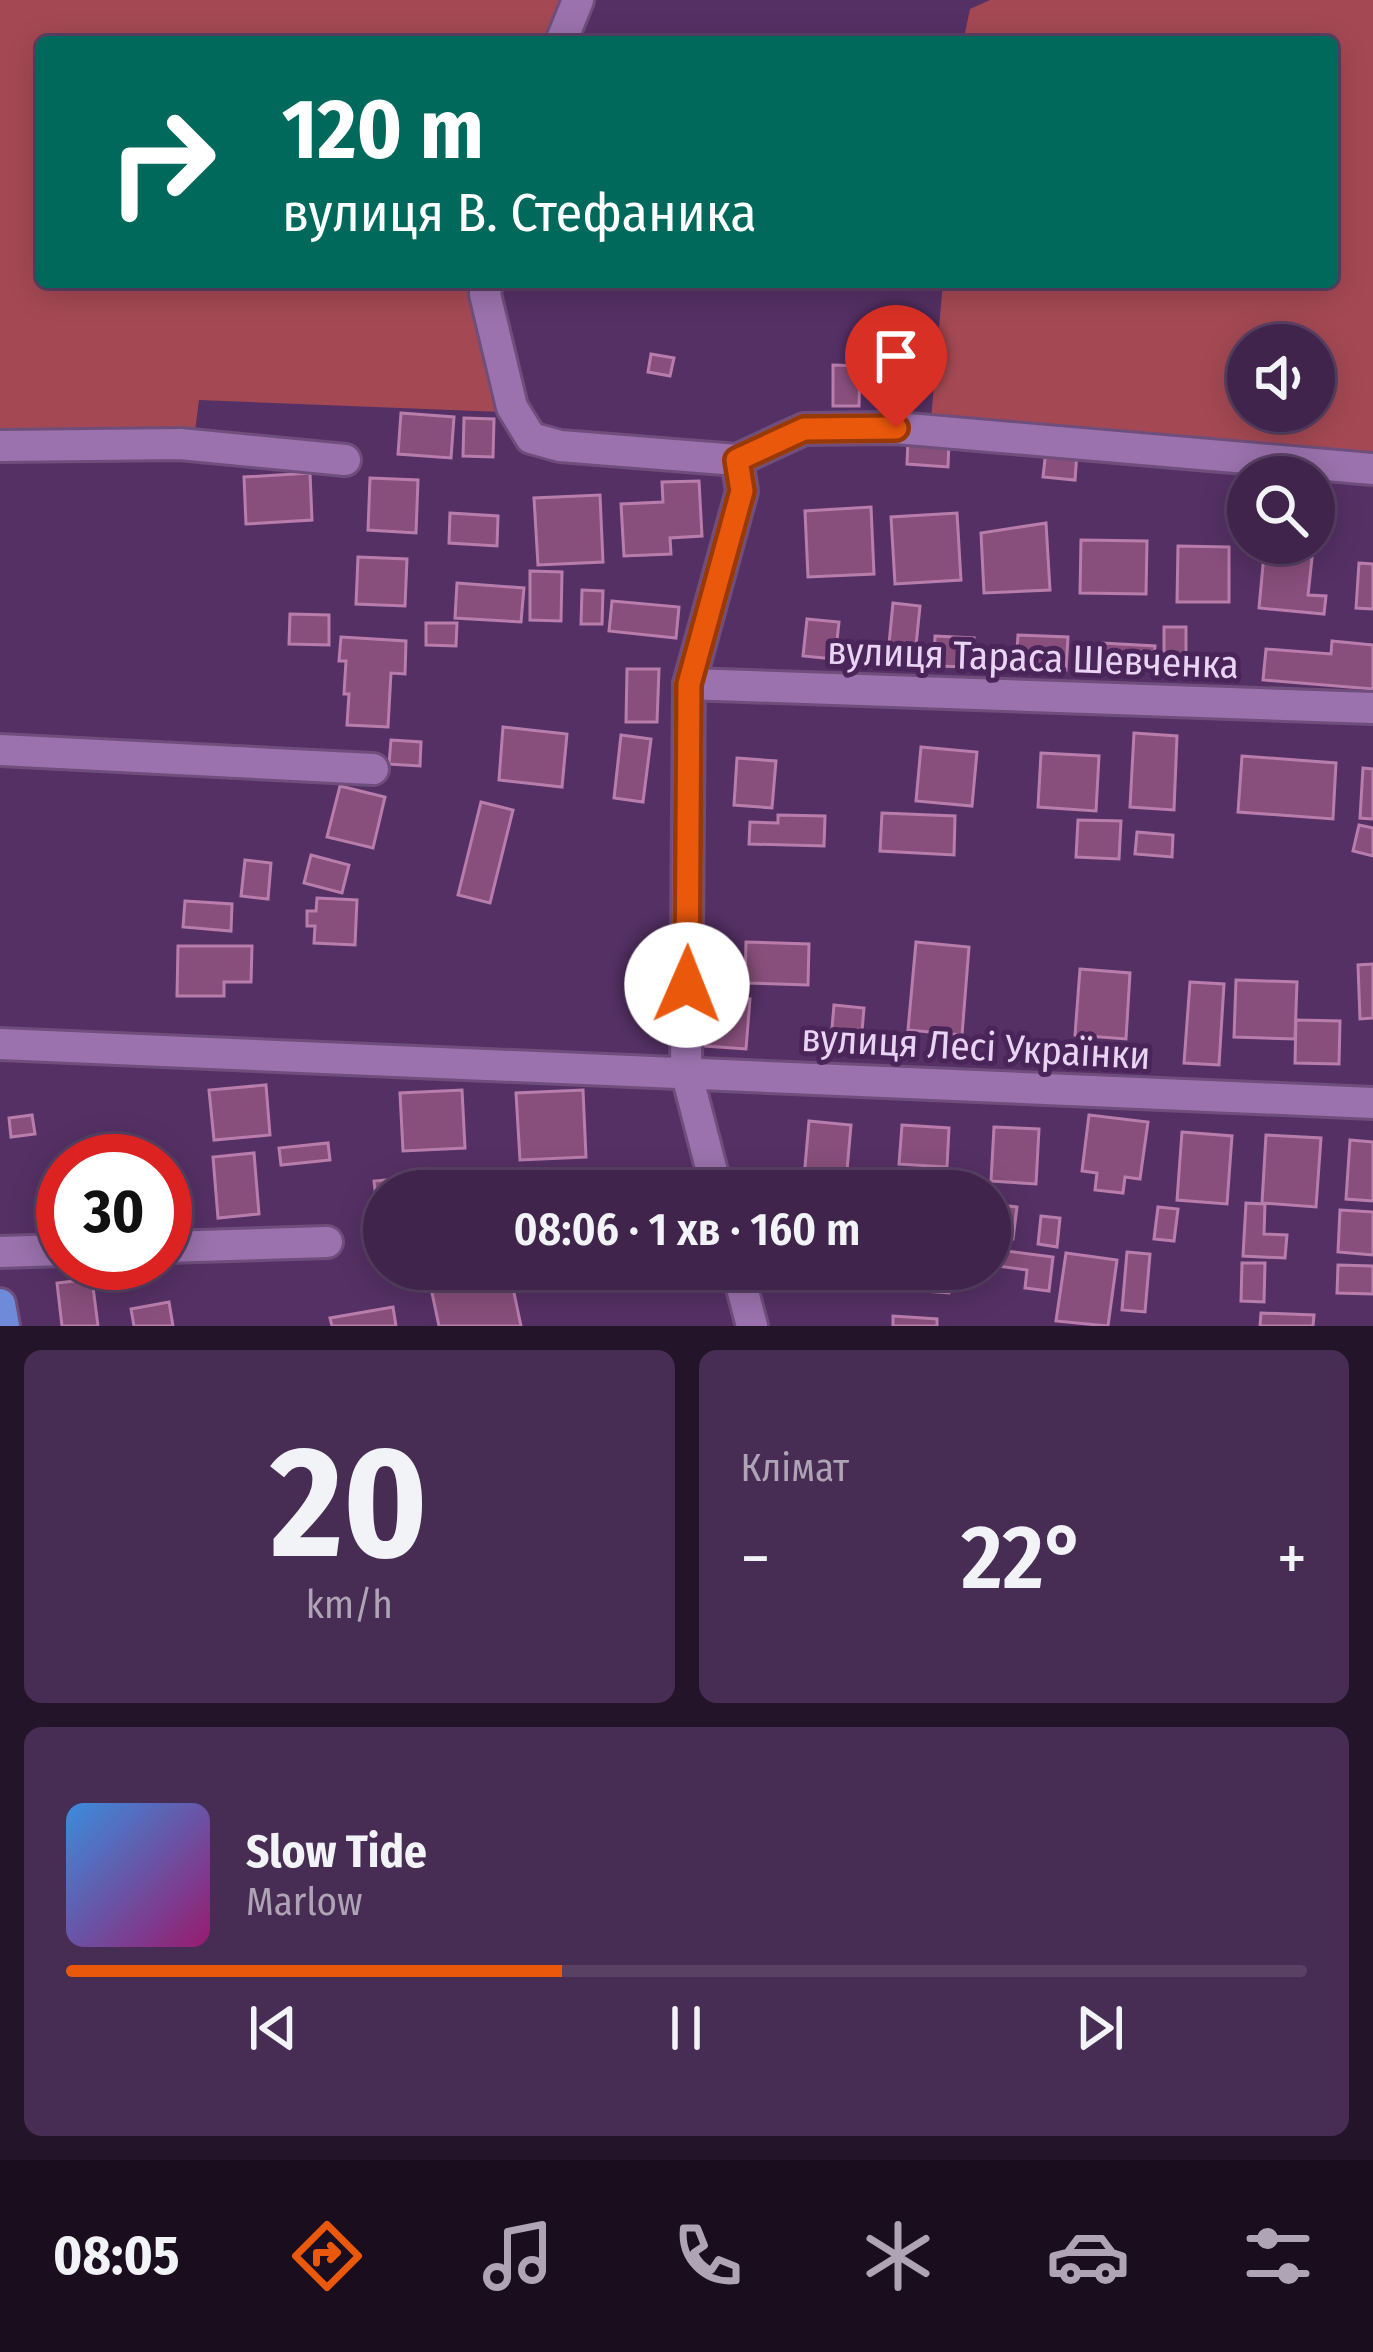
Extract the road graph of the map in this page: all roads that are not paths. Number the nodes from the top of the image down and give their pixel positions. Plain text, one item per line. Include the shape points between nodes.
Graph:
1 (578, 0) edge
2 (563, 36) edge
3 (486, 288) edge
4 (0, 446) edge
5 (345, 460) dead end
6 (737, 460) junction
7 (1373, 470) edge
8 (689, 684) junction
9 (1373, 708) edge
10 (0, 750) edge
11 (373, 769) dead end
12 (0, 1044) edge
13 (686, 1071) junction
14 (1373, 1103) edge
15 (712, 1170) edge
16 (327, 1242) dead end
17 (192, 1246) edge
18 (36, 1251) edge
19 (0, 1252) edge
20 (743, 1290) edge
21 (0, 1304) edge
22 (4, 1326) edge
23 (752, 1326) edge

1 - 2 street
3 - 6 street via 512,407 531,438
4 - 5 street via 180,444
6 - 7 street via 804,429 896,428
6 - 8 street via 742,491
8 - 9 street, вулиця Тараса Шевченка
8 - 13 street
10 - 11 street
12 - 13 street, вулиця Лесі Українки
13 - 14 street, вулиця Лесі Українки
13 - 15 street
16 - 17 street
18 - 19 street
20 - 23 street
21 - 22 main road

